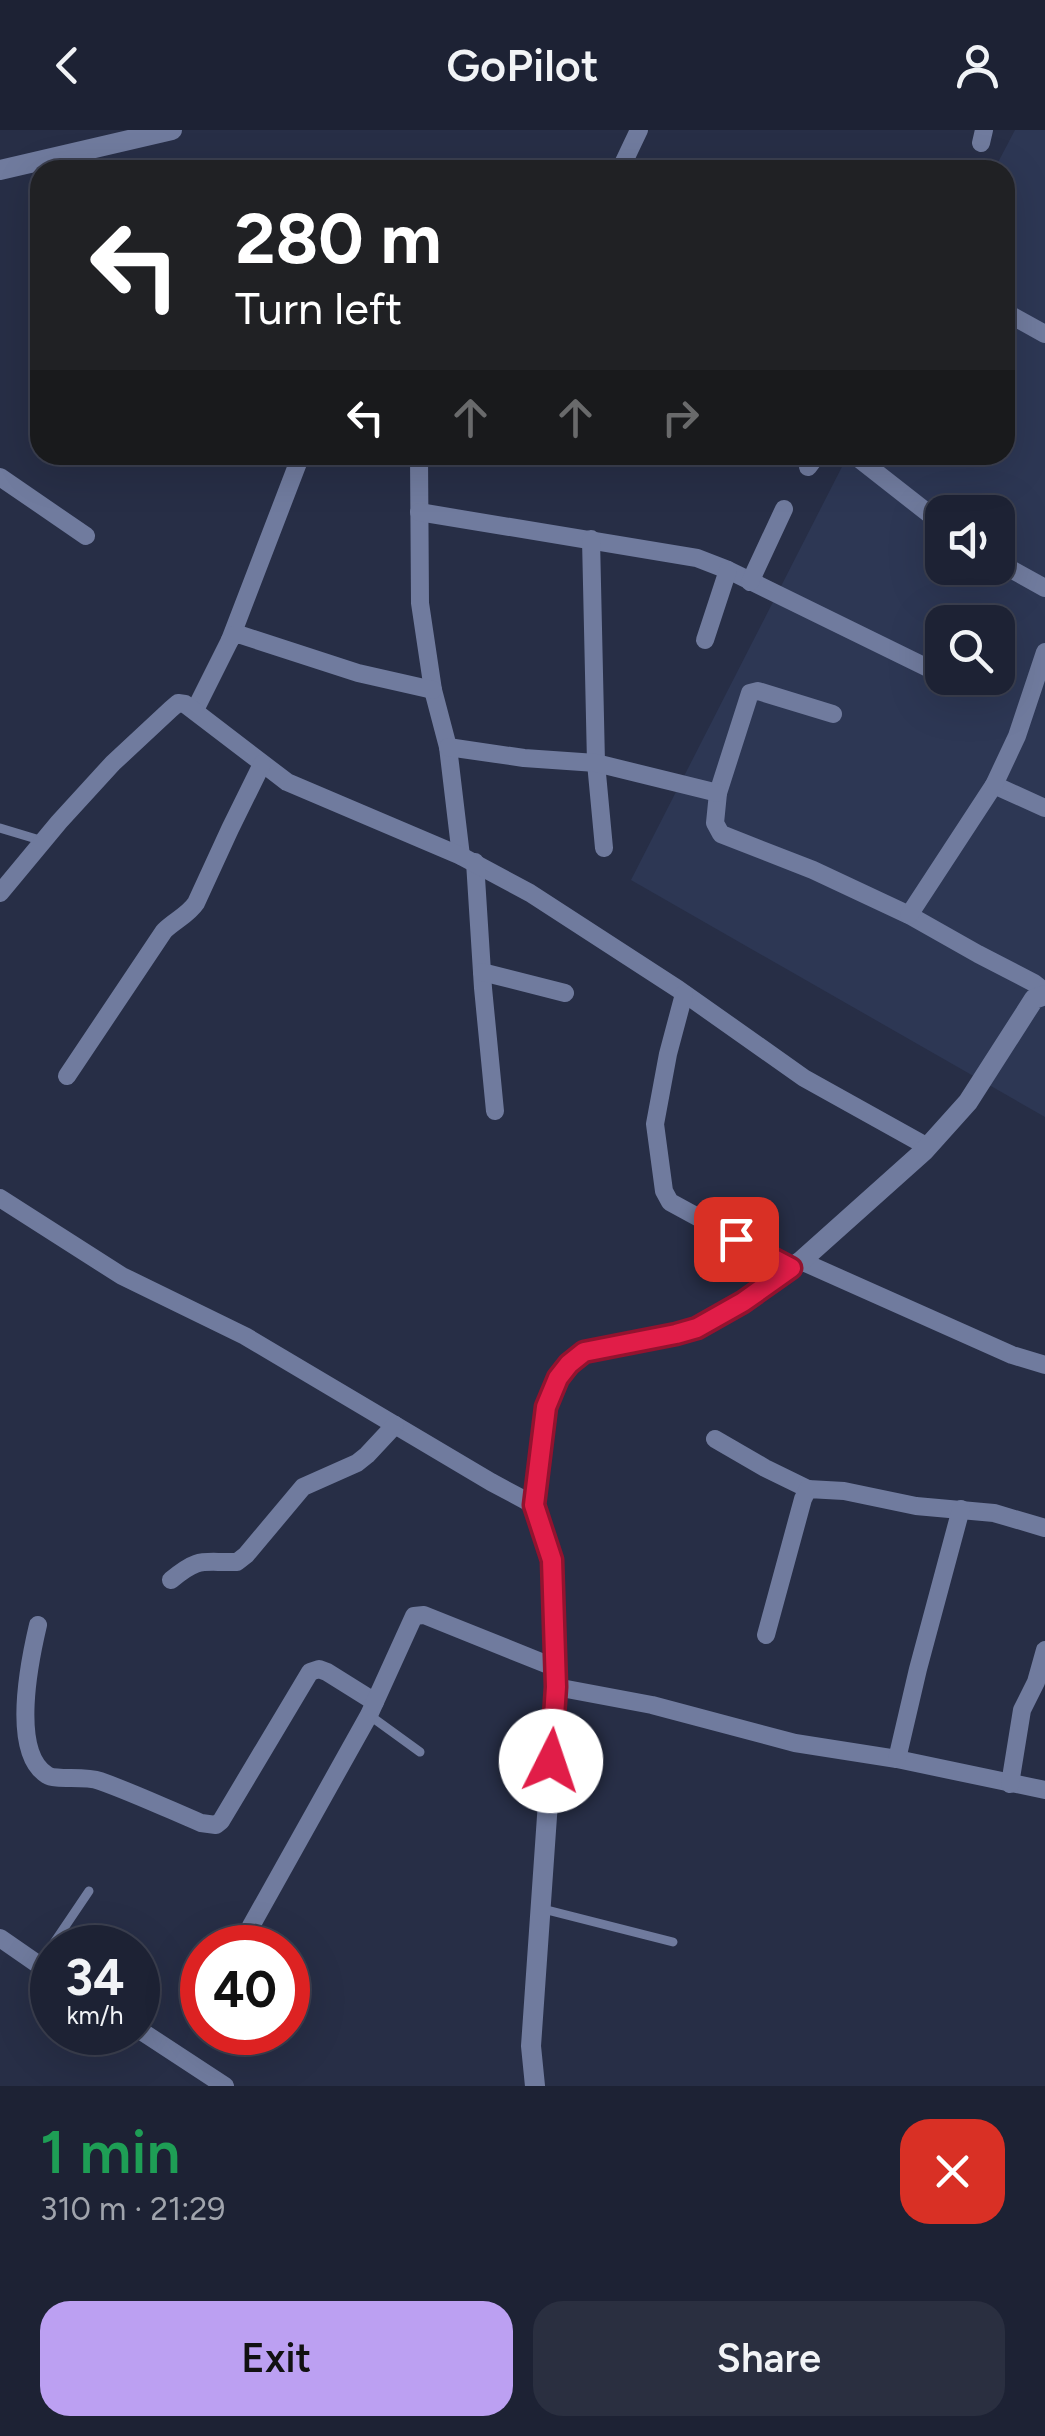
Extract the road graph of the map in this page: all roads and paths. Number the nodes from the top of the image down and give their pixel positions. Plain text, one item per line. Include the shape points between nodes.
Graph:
1 (172, 130) edge
2 (639, 130) edge
3 (43, 160) edge
4 (625, 160) edge
5 (30, 163) edge
6 (0, 170) edge
7 (1015, 318) edge
8 (1045, 334) edge
9 (296, 465) edge
10 (419, 465) edge
11 (867, 465) edge
12 (0, 477) edge
13 (784, 508) dead end
14 (925, 511) edge
15 (420, 512) junction
16 (86, 536) dead end
17 (590, 539) junction
18 (728, 570) junction
19 (1015, 571) edge
20 (750, 582) junction
21 (1045, 588) edge
22 (230, 640) junction
23 (706, 640) dead end
24 (1044, 662) edge
25 (925, 667) edge
26 (433, 690) junction
27 (196, 710) junction
28 (832, 714) dead end
29 (448, 747) junction
30 (596, 763) junction
31 (262, 764) junction
32 (994, 785) junction
33 (718, 793) junction
34 (1045, 808) edge
35 (0, 828) edge
36 (43, 842) junction
37 (604, 848) dead end
38 (468, 859) junction
39 (0, 893) edge
40 (909, 915) junction
41 (482, 972) junction
42 (565, 993) dead end
43 (684, 994) junction
44 (1045, 994) edge
45 (68, 1076) dead end
46 (495, 1111) dead end
47 (928, 1147) junction
48 (0, 1198) edge
49 (796, 1264) junction
50 (1045, 1365) edge
51 (394, 1425) junction
52 (716, 1439) dead end
53 (808, 1489) junction
54 (534, 1505) junction
55 (961, 1509) junction
56 (1045, 1528) edge
57 (171, 1580) dead end
58 (38, 1625) dead end
59 (766, 1635) dead end
60 (1045, 1650) edge
61 (556, 1678) junction
62 (372, 1709) junction
63 (420, 1752) dead end
64 (897, 1760) junction
65 (1010, 1784) junction
66 (1045, 1790) edge
67 (89, 1891) dead end
68 (540, 1909) junction
69 (70, 1925) edge
70 (252, 1925) edge
71 (0, 1938) edge
72 (672, 1942) dead end
73 (30, 1958) edge
74 (160, 2043) edge
75 (225, 2086) edge
76 (536, 2086) edge

1 - 3 street
2 - 4 street
5 - 6 street
7 - 8 street
9 - 22 street
10 - 15 street
11 - 14 street
12 - 16 street
13 - 20 street
15 - 17 street
15 - 26 street via 420,603
17 - 18 street
17 - 30 street
18 - 20 street
18 - 23 street
19 - 21 street
20 - 25 street
22 - 26 street via 242,635
22 - 27 street
24 - 32 street
26 - 29 street
27 - 31 street
27 - 36 street via 185,704 170,709
28 - 33 street via 750,693
29 - 30 street
29 - 38 street
30 - 33 street
30 - 37 street
31 - 38 street via 302,789
31 - 45 street via 196,903 164,932
32 - 34 street
32 - 40 street
33 - 40 street via 715,823 721,834
35 - 36 lane
36 - 39 street
38 - 41 street
38 - 43 street
40 - 44 street
41 - 42 street
41 - 46 street
43 - 47 street via 804,1078
43 - 49 street via 654,1124 664,1190 670,1202
44 - 47 street via 1034,999 968,1102
47 - 49 street
48 - 51 street via 122,1276 245,1336
49 - 50 street
49 - 54 street via 697,1328 584,1352 569,1364 546,1407
51 - 54 street
51 - 57 street via 357,1462 303,1486 237,1562 190,1564
52 - 53 street
53 - 55 street
53 - 59 street
54 - 61 street via 552,1560
55 - 56 street
55 - 64 street
58 - 62 street via 24,1712 38,1767 54,1778 100,1781 202,1823 221,1820 310,1672 327,1672
60 - 65 street via 1022,1710
61 - 62 street via 414,1616
61 - 64 street via 796,1743
61 - 68 street
62 - 63 lane
62 - 70 street
64 - 65 street
65 - 66 street
67 - 69 lane
68 - 72 lane
68 - 76 street via 531,2046
71 - 73 street
74 - 75 street

